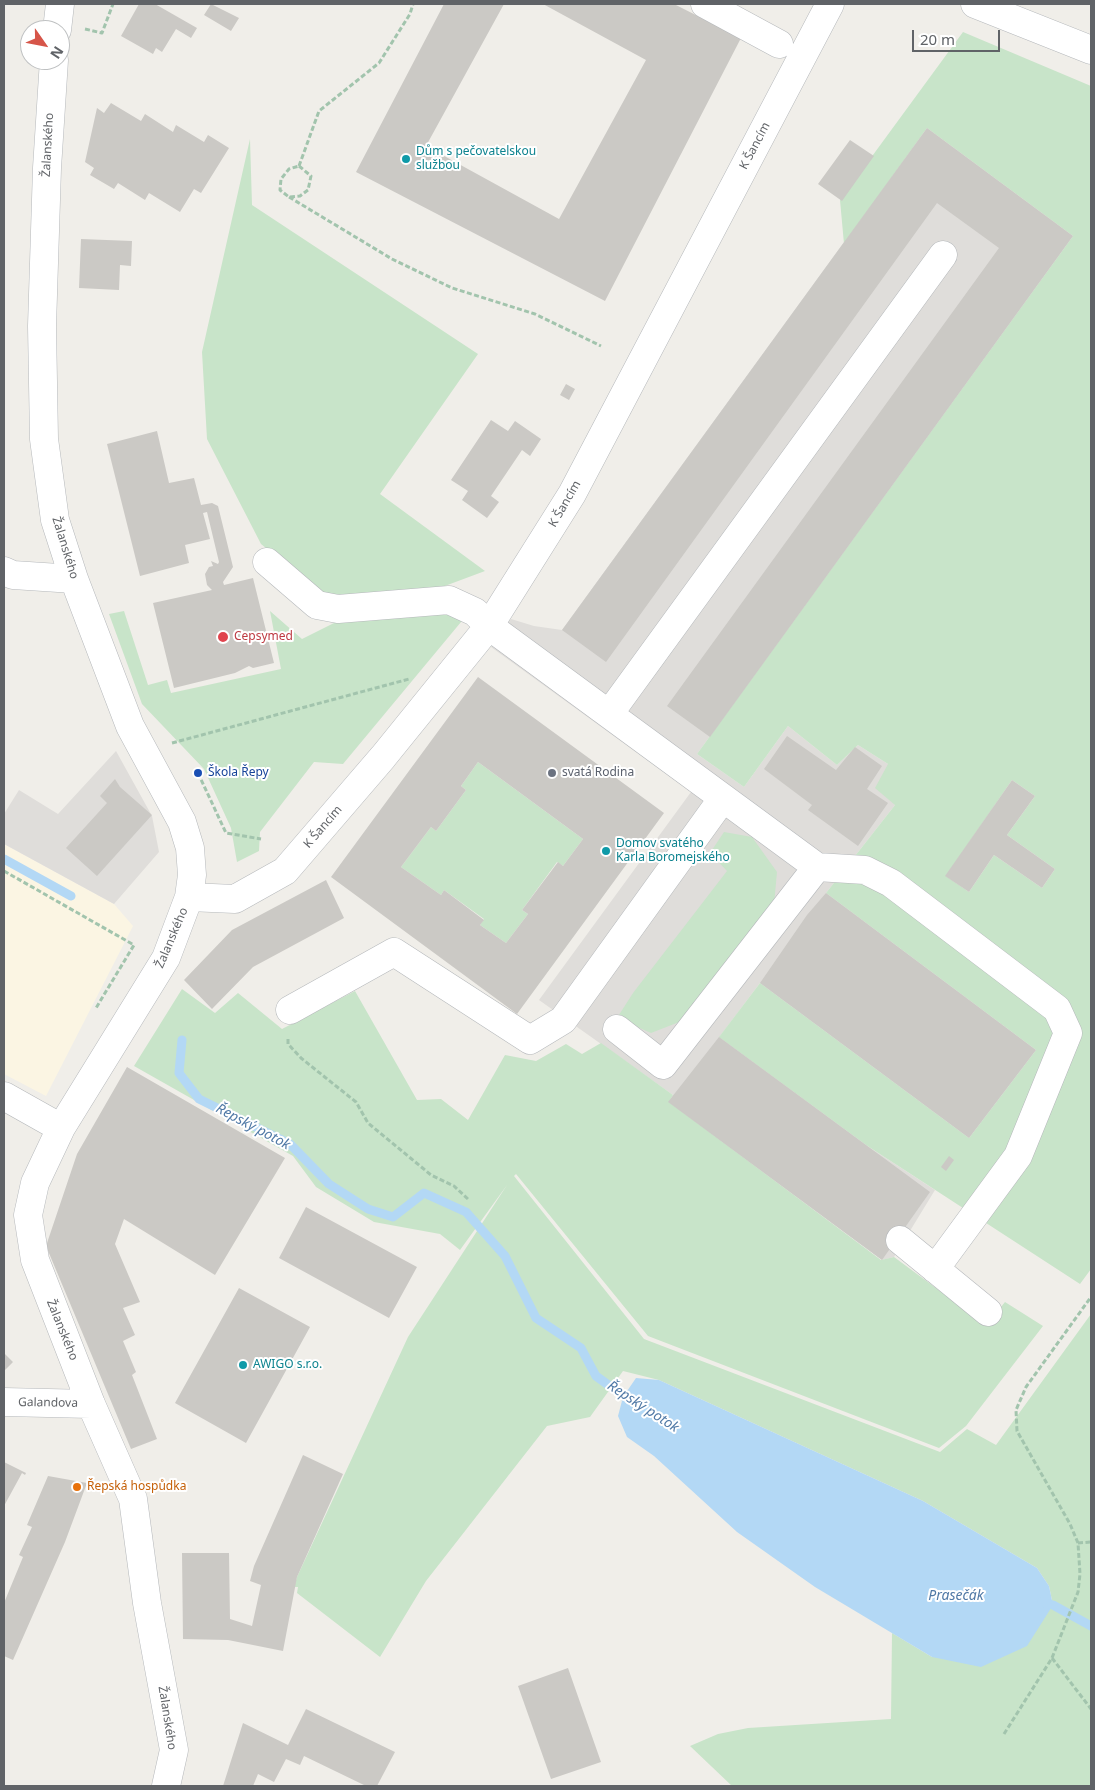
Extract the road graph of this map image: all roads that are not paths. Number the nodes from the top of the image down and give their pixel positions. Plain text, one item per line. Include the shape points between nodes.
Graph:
1 (60, 4) edge
2 (705, 4) edge
3 (830, 4) edge
4 (975, 4) edge
5 (64, 20) edge
6 (779, 44) dead end
7 (1091, 50) edge
8 (53, 70) edge
9 (943, 256) dead end
10 (267, 562) dead end
11 (4, 571) edge
12 (74, 579) junction
13 (489, 626) junction
14 (609, 714) junction
15 (723, 798) junction
16 (817, 867) junction
17 (189, 897) junction
18 (290, 1010) road end
19 (617, 1029) dead end
20 (4, 1096) edge
21 (61, 1128) junction
22 (900, 1240) dead end
23 (935, 1269) junction
24 (988, 1312) dead end
25 (4, 1402) edge
26 (92, 1404) junction
27 (166, 1786) edge

1 - 5 street
2 - 6 street
3 - 13 street, K Šancím via 572,494
4 - 7 street
8 - 12 street, Žalanského via 44,234 44,440 55,520
9 - 14 street
10 - 13 street via 317,605 338,609 449,600 475,612
11 - 12 street via 13,575
12 - 17 street, Žalanského via 130,726 182,822 191,863
13 - 14 street
13 - 17 street, K Šancím via 285,871 235,899
14 - 15 street
15 - 16 street
15 - 18 street via 563,1020 530,1040 394,952
16 - 19 street via 663,1065
16 - 23 street via 865,870 891,883 1057,1009 1068,1033 1018,1156
17 - 21 street, Žalanského via 166,958
20 - 21 street
21 - 26 street, Žalanského via 35,1183 28,1215 35,1260
22 - 23 street
23 - 24 street
25 - 26 street, Galandova
26 - 27 street, Žalanského via 133,1499 147,1603 174,1750

